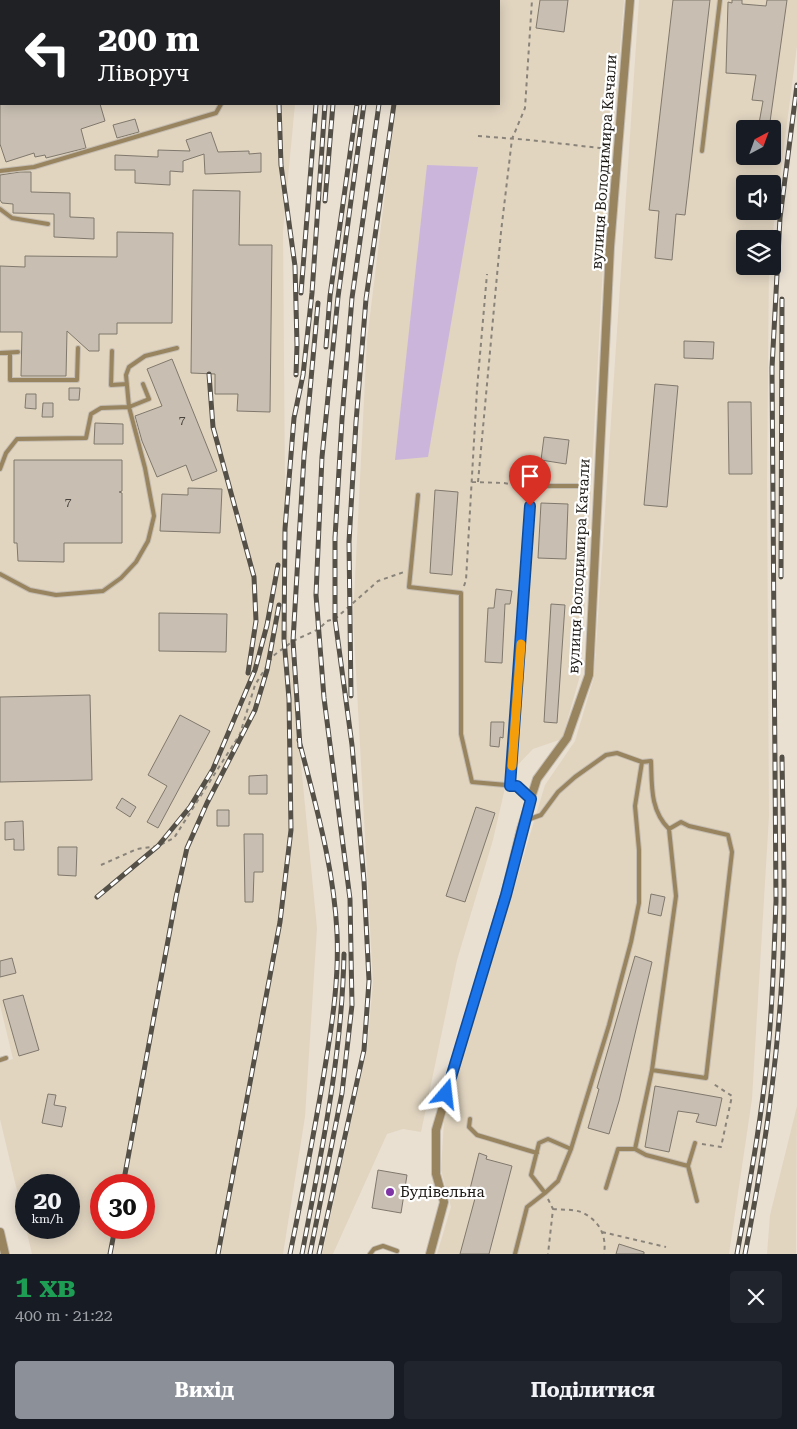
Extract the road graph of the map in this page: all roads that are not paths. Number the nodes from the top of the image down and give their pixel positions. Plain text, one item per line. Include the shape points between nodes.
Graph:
1 (630, 0) edge
2 (720, 0) edge
3 (220, 105) edge
4 (702, 151) dead end
5 (0, 171) edge
6 (0, 210) edge
7 (48, 224) dead end
8 (78, 348) dead end
9 (177, 348) dead end
10 (112, 351) dead end
11 (18, 352) dead end
12 (0, 353) edge
13 (10, 353) junction
14 (127, 384) junction
15 (143, 384) dead end
16 (129, 407) junction
17 (0, 469) edge
18 (578, 486) dead end
19 (418, 495) dead end
20 (0, 574) edge
21 (642, 762) junction
22 (510, 786) junction
23 (531, 799) junction
24 (524, 821) junction
25 (668, 829) junction
26 (6, 1058) dead end
27 (0, 1060) edge
28 (652, 1070) junction
29 (470, 1118) dead end
30 (694, 1143) road end
31 (570, 1149) junction
32 (635, 1149) junction
33 (537, 1153) junction
34 (688, 1166) junction
35 (606, 1188) dead end
36 (545, 1193) junction
37 (697, 1201) dead end
38 (0, 1232) edge
39 (397, 1251) dead end
40 (6, 1254) edge
41 (370, 1254) edge
42 (430, 1254) edge
43 (515, 1254) edge

1 - 23 street, вулиця Володимира Качали via 610,247 589,674 567,738 537,779
2 - 4 lane
3 - 5 lane via 216,114 34,167
6 - 7 lane via 12,218
8 - 13 lane via 77,380 10,380
9 - 14 lane via 145,356 129,367
10 - 14 lane via 111,385
11 - 13 lane
12 - 13 lane
14 - 16 lane
15 - 16 lane via 149,398
16 - 17 lane via 101,408 91,414 86,438 17,439 6,453
16 - 20 lane via 154,516 148,541 136,562 102,591 56,595 30,590
18 - 22 lane via 532,486
19 - 22 lane via 409,587 461,593 461,734 472,782
21 - 24 lane via 618,753 606,755 558,792 541,815
21 - 25 lane via 651,761 653,797 660,820
21 - 31 lane via 635,806 640,850 639,903 609,1025
22 - 23 lane via 517,786
23 - 24 street, вулиця Володимира Качали
24 - 42 street, вулиця Володимира Качали via 506,895 436,1130 436,1174 444,1202
25 - 28 lane via 676,896
25 - 28 lane via 681,822 728,835 732,852 706,1078
26 - 27 lane
28 - 32 lane
29 - 33 lane via 468,1127 477,1135
30 - 34 lane
31 - 33 lane via 548,1139 539,1143
31 - 36 lane via 558,1182
32 - 34 lane
32 - 35 lane via 618,1149
33 - 36 lane via 531,1175
34 - 37 lane
36 - 43 lane via 528,1207
38 - 40 street
39 - 41 lane via 383,1246

